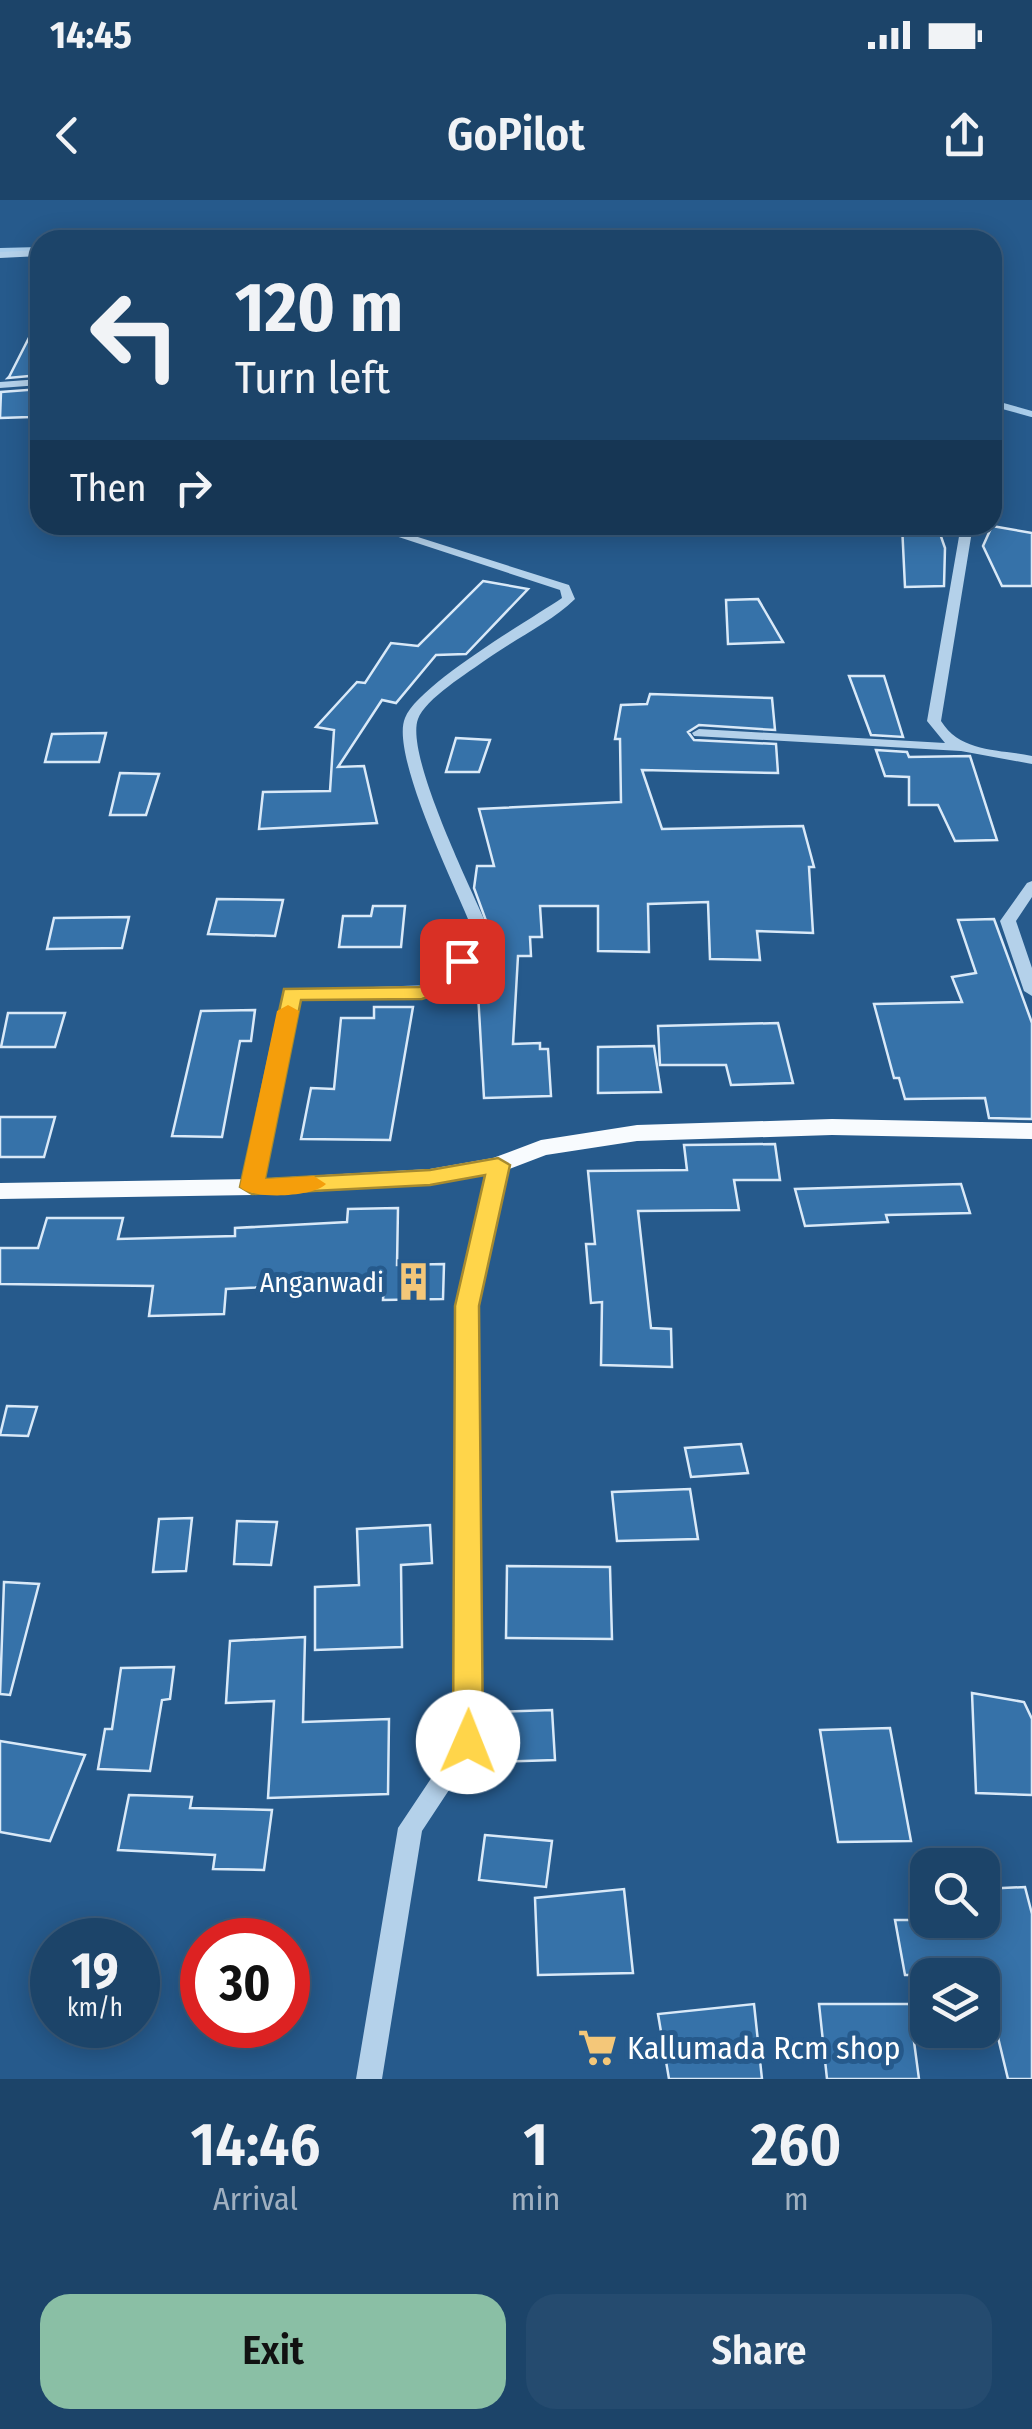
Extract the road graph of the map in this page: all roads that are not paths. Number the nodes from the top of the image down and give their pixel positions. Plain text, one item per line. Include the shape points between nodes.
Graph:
1 (30, 254) edge
2 (0, 255) edge
3 (30, 383) edge
4 (0, 385) edge
5 (399, 535) edge
6 (964, 535) edge
7 (699, 734) dead end
8 (958, 748) junction
9 (1032, 760) edge
10 (1032, 886) edge
11 (1032, 992) edge
12 (1032, 1132) edge
13 (498, 1165) junction
14 (252, 1187) junction
15 (0, 1191) edge
16 (369, 2079) edge

1 - 2 street
3 - 4 street
5 - 14 street via 565,588 569,599 435,692 410,720 409,750 480,938 436,990 292,994
6 - 8 street via 934,721
7 - 8 street
8 - 9 street
10 - 11 street via 1008,920
12 - 13 main road via 832,1127 636,1133 541,1148
13 - 14 main road via 430,1178
13 - 16 street via 467,1306 468,1742 410,1828
14 - 15 main road

